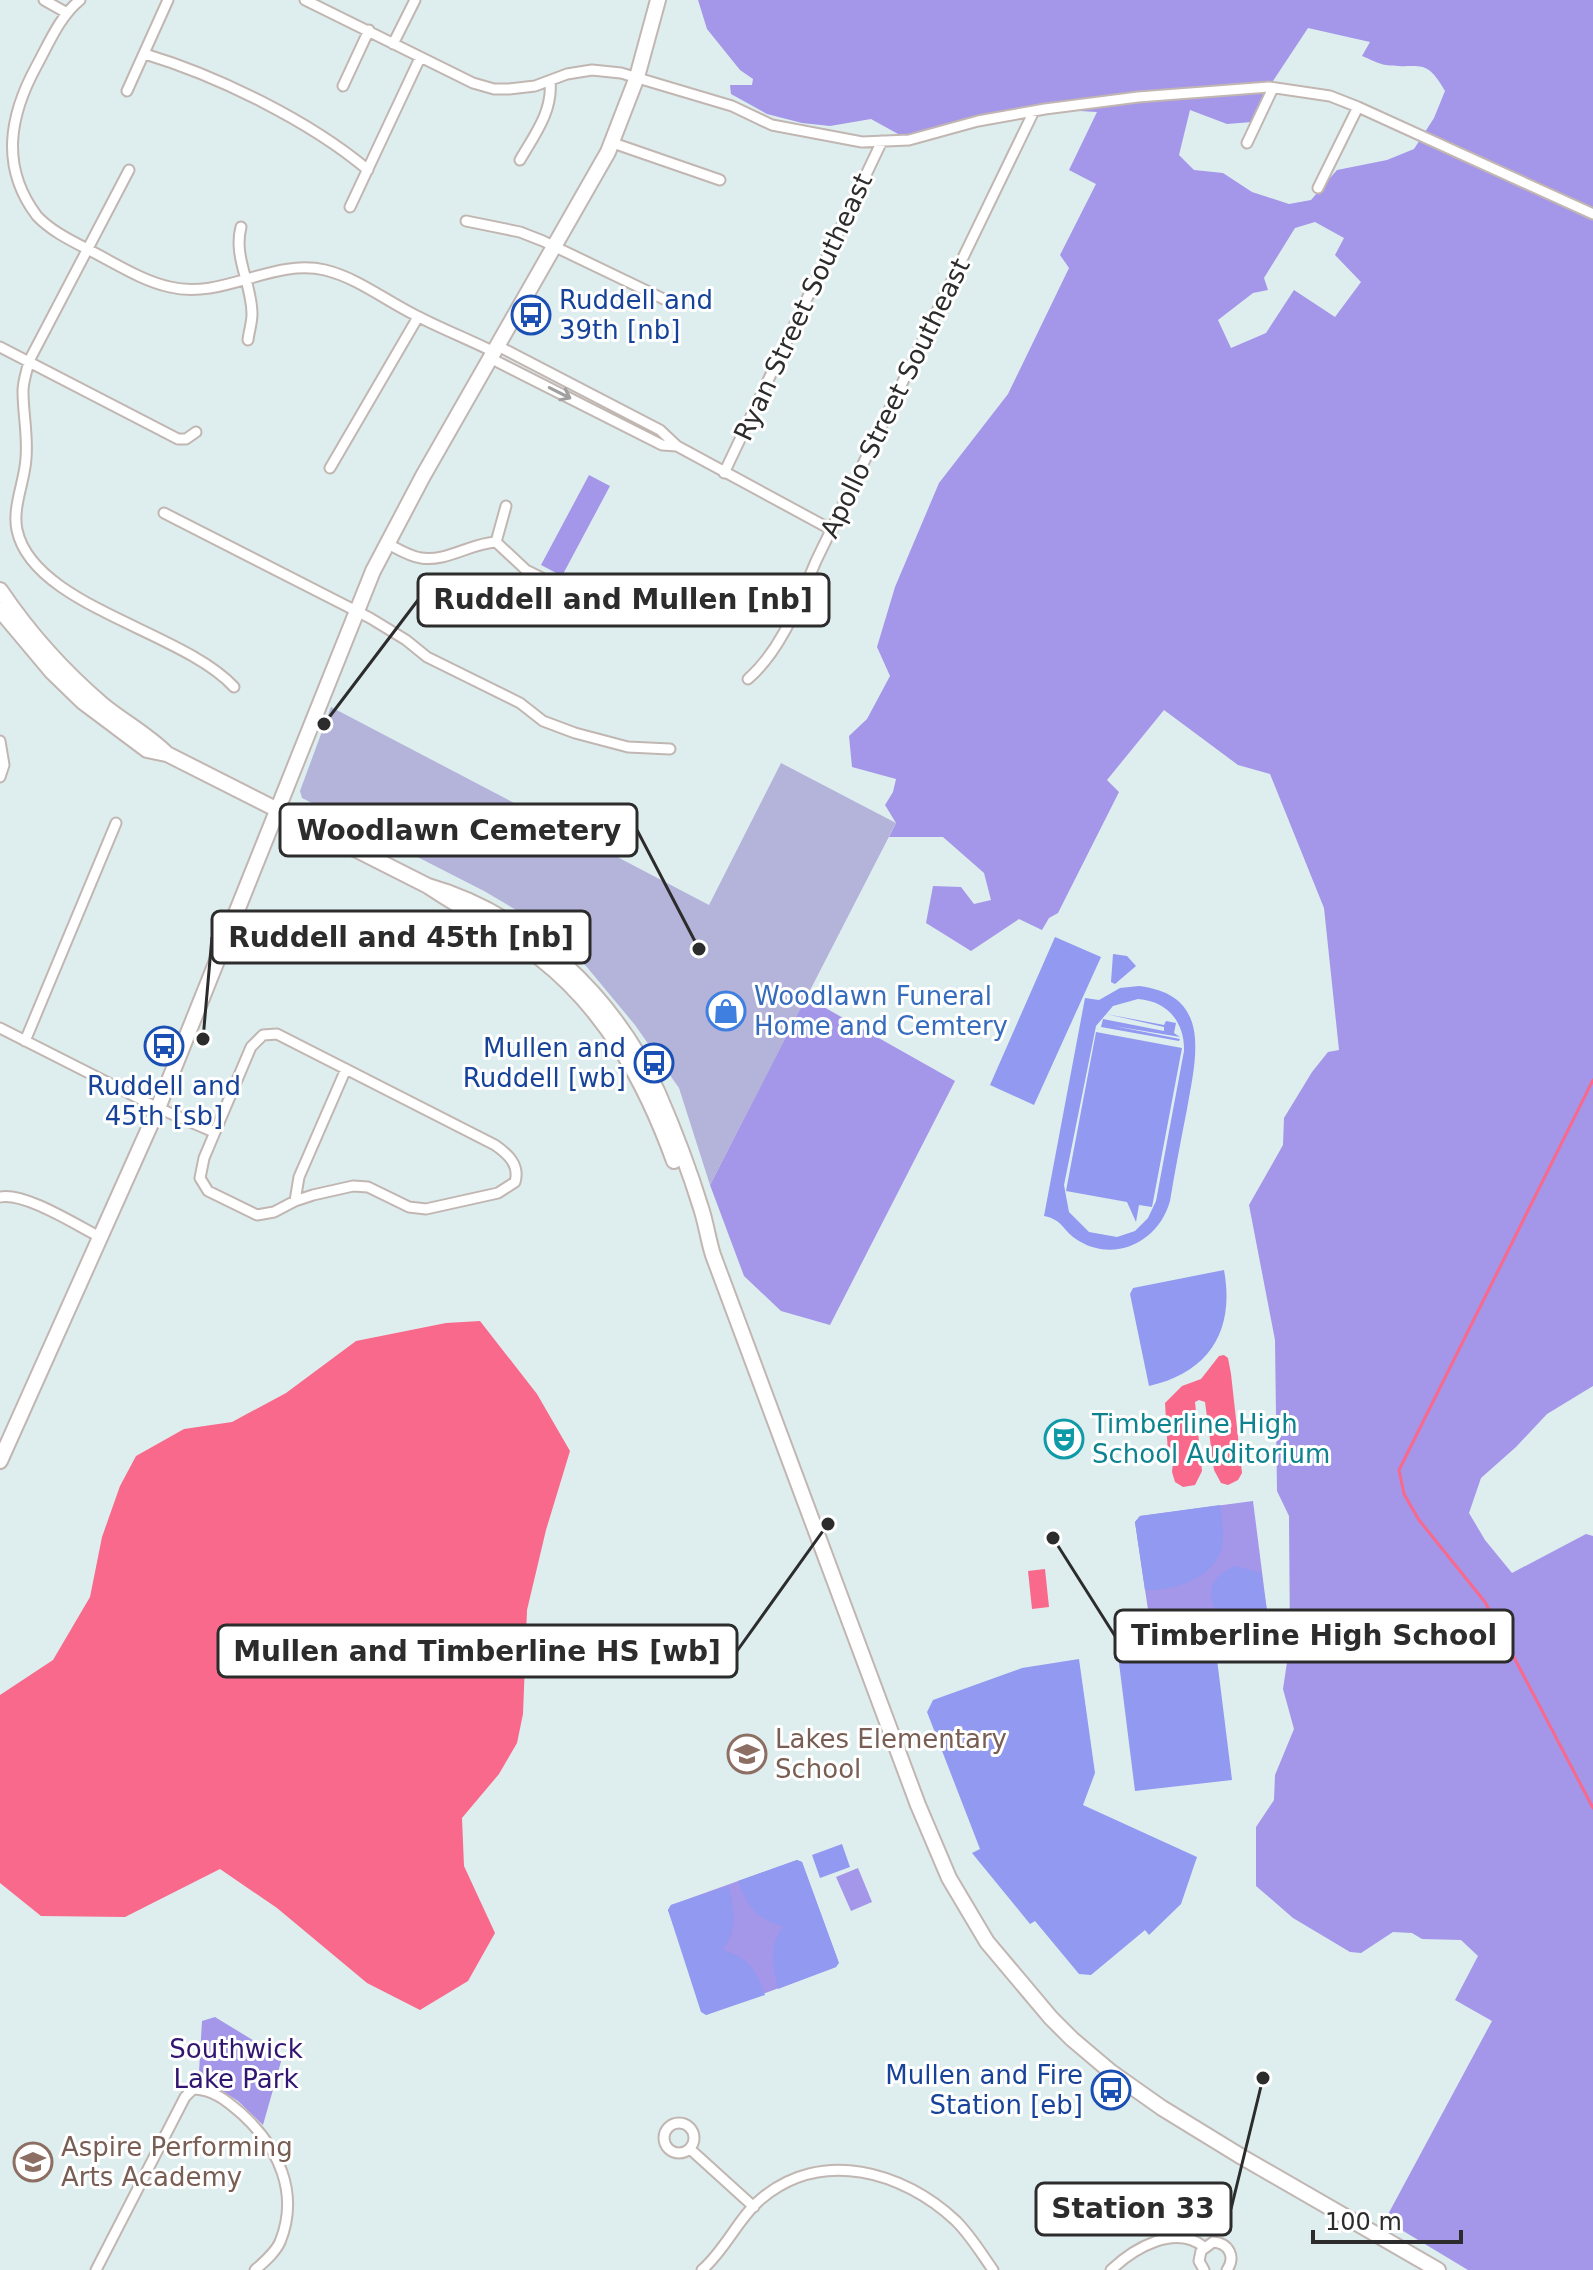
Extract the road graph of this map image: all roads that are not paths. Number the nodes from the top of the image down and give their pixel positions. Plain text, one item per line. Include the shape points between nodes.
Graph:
1 (44, 0) edge
2 (80, 0) edge
3 (168, 0) edge
4 (305, 0) edge
5 (415, 0) edge
6 (658, 0) edge
7 (67, 13) junction
8 (369, 30) junction
9 (393, 44) junction
10 (145, 54) junction
11 (420, 58) junction
12 (637, 77) junction
13 (550, 81) junction
14 (343, 86) dead end
15 (1273, 88) junction
16 (127, 91) dead end
17 (1358, 107) junction
18 (1034, 111) junction
19 (882, 141) junction
20 (613, 143) junction
21 (1247, 143) dead end
22 (520, 160) dead end
23 (129, 170) dead end
24 (368, 170) junction
25 (12, 172) junction
26 (0, 174) edge
27 (720, 180) dead end
28 (1318, 188) dead end
29 (350, 207) dead end
30 (1593, 214) edge
31 (466, 221) dead end
32 (241, 227) dead end
33 (555, 247) junction
34 (89, 250) junction
35 (246, 279) junction
36 (672, 303) dead end
37 (418, 317) junction
38 (248, 340) dead end
39 (0, 347) edge
40 (494, 352) junction
41 (29, 361) junction
42 (196, 432) dead end
43 (330, 468) dead end
44 (724, 473) junction
45 (506, 506) dead end
46 (164, 513) dead end
47 (832, 530) junction
48 (496, 542) junction
49 (386, 543) junction
50 (650, 582) dead end
51 (0, 590) edge
52 (0, 610) edge
53 (356, 612) junction
54 (748, 679) dead end
55 (234, 687) dead end
56 (0, 741) edge
57 (670, 749) dead end
58 (167, 754) junction
59 (0, 777) edge
60 (276, 810) junction
61 (116, 823) dead end
62 (0, 1028) edge
63 (25, 1041) junction
64 (346, 1069) junction
65 (158, 1108) junction
66 (214, 1132) junction
67 (0, 1197) edge
68 (295, 1201) junction
69 (100, 1237) junction
70 (0, 1461) edge
71 (690, 2149) dead end
72 (754, 2207) junction
73 (1204, 2247) junction
74 (96, 2270) edge
75 (255, 2270) edge
76 (702, 2270) edge
77 (993, 2270) edge
78 (1111, 2270) edge
79 (1204, 2270) edge
80 (1227, 2270) edge
81 (1438, 2270) edge

1 - 7 street
2 - 7 street
3 - 10 street
4 - 8 street
5 - 9 street
6 - 12 street
7 - 25 street via 12,120
8 - 9 street
8 - 14 street
9 - 11 street
10 - 16 street
10 - 24 street via 249,96
11 - 13 street via 494,89
11 - 24 street
12 - 13 street via 592,70
12 - 19 street via 732,106 772,125
12 - 20 street
13 - 22 street via 549,108
15 - 17 street via 1330,96
15 - 18 street
15 - 21 street
17 - 28 street
17 - 30 street
18 - 19 street via 909,140
18 - 47 street, Apollo Street Southeast
19 - 44 street, Ryan Street Southeast
20 - 27 street
20 - 33 street
23 - 34 street
24 - 29 street
25 - 26 street
25 - 34 street via 37,217
31 - 33 street via 520,232
32 - 35 street via 238,255
33 - 36 street
33 - 40 street
34 - 35 street via 170,287 197,291
34 - 41 street
35 - 37 street via 288,269 321,269 344,275
35 - 38 street via 252,313
37 - 40 street
37 - 43 street
39 - 41 street
40 - 44 street via 660,430
40 - 49 street
41 - 42 street via 178,439
41 - 55 street via 23,388 27,449 17,529 27,553 47,578 220,671
44 - 47 street
45 - 48 street
46 - 53 street
47 - 54 street, Apollo Street Southeast via 786,629 766,664
48 - 49 street via 419,559
48 - 50 street via 526,570 606,610 632,608
49 - 53 street
51 - 58 street via 73,678
52 - 58 street via 83,702 147,750
53 - 57 street via 543,721 628,747
53 - 60 street
56 - 59 street
58 - 60 street
60 - 65 street
60 - 81 street via 491,923 542,960 620,1047 648,1097 705,1231 918,1805 949,1878 987,1942 1059,2026 1111,2072 1242,2157
61 - 63 street
62 - 63 street
63 - 65 street
64 - 66 street via 277,1034 263,1035 251,1047
64 - 68 street via 299,1177
64 - 68 street via 502,1150 517,1171 515,1182 498,1193 426,1209 361,1186
65 - 66 street
65 - 69 street
66 - 68 street via 200,1170 208,1191 257,1215
67 - 69 street via 28,1202
69 - 70 street
71 - 72 street
72 - 76 street
72 - 77 street via 774,2189 809,2173 849,2168 873,2174 913,2191 953,2219
73 - 78 street via 1176,2237 1138,2248
73 - 79 street via 1199,2256
73 - 80 street via 1218,2242 1227,2247 1232,2256
74 - 75 street via 185,2097 199,2089 226,2100 260,2130 288,2187 279,2244

